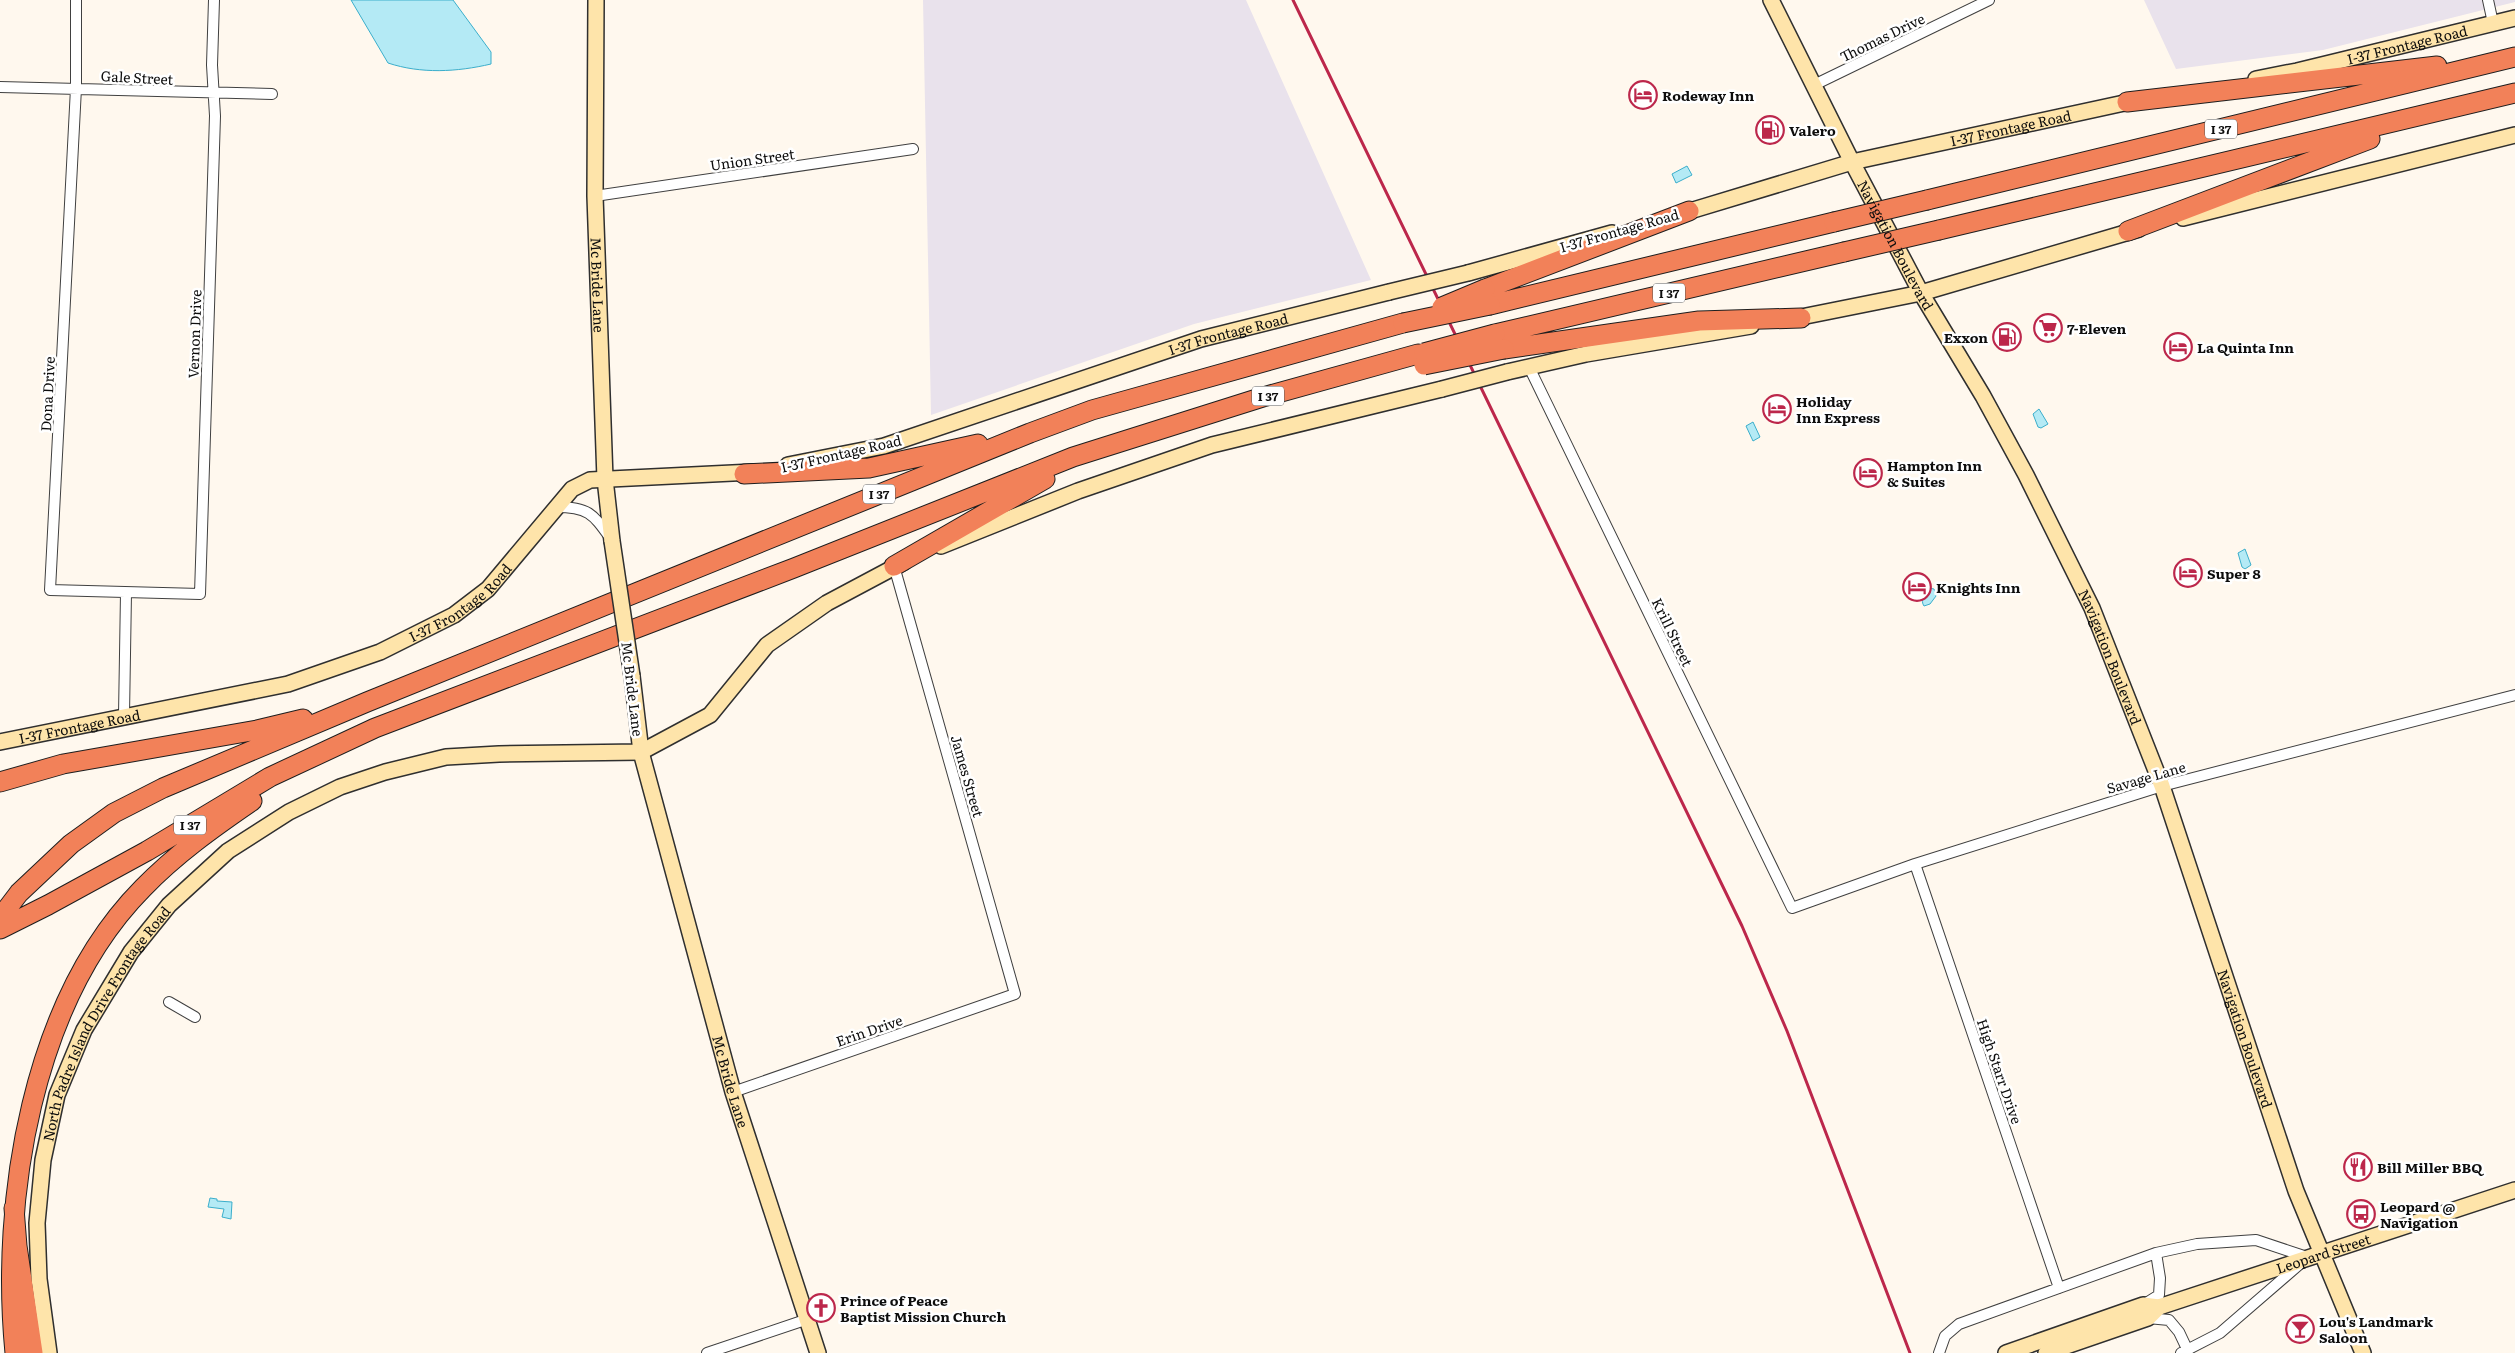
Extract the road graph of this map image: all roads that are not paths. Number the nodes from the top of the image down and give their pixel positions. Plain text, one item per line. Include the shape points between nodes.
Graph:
1 (76, 0) edge
2 (214, 0) edge
3 (596, 0) edge
4 (1770, 0) edge
5 (1989, 0) edge
6 (2488, 0) edge
7 (2515, 18) edge
8 (2493, 23) junction
9 (2515, 57) edge
10 (1814, 85) junction
11 (0, 87) edge
12 (76, 88) junction
13 (2515, 93) edge
14 (214, 94) junction
15 (272, 94) dead end
16 (2127, 102) junction
17 (2439, 113) junction
18 (2515, 136) edge
19 (913, 149) dead end
20 (1852, 162) junction
21 (595, 196) junction
22 (1689, 211) junction
23 (2128, 231) junction
24 (1921, 293) junction
25 (1487, 297) junction
26 (1801, 318) junction
27 (1499, 341) junction
28 (1528, 367) junction
29 (1203, 416) junction
30 (1030, 433) junction
31 (744, 474) junction
32 (605, 479) junction
33 (556, 507) junction
34 (612, 541) junction
35 (894, 566) junction
36 (126, 592) junction
37 (2515, 695) edge
38 (367, 702) junction
39 (124, 715) junction
40 (375, 728) junction
41 (0, 742) edge
42 (641, 752) junction
43 (0, 782) edge
44 (2162, 786) junction
45 (1915, 864) junction
46 (1792, 908) joint
47 (0, 918) edge
48 (0, 928) edge
49 (1014, 994) joint
50 (169, 1002) dead end
51 (195, 1018) dead end
52 (733, 1092) junction
53 (10, 1167) junction
54 (2515, 1190) edge
55 (2156, 1253) junction
56 (2322, 1253) junction
57 (2307, 1258) junction
58 (2059, 1288) junction
59 (2145, 1312) junction
60 (805, 1320) junction
61 (2184, 1352) edge
62 (15, 1353) edge
63 (34, 1353) edge
64 (49, 1353) edge
65 (707, 1353) edge
66 (818, 1353) edge
67 (1939, 1353) edge
68 (2006, 1353) edge
69 (2046, 1353) edge
70 (2363, 1353) edge

1 - 12 street, Dona Drive
2 - 14 street, Vernon Drive
3 - 21 main road, Mc Bride Lane
4 - 10 main road, Navigation Boulevard
5 - 10 street, Thomas Drive
6 - 8 street
7 - 8 main road, I-37 Frontage Road
8 - 16 main road, I-37 Frontage Road via 2297,71
9 - 16 highway
9 - 25 highway, I 37, bridge via 1834,222
10 - 20 main road, Navigation Boulevard
11 - 12 street, Gale Street
12 - 14 street, Gale Street
12 - 36 street, Dona Drive via 50,590
13 - 17 highway, I 37
14 - 15 street, Gale Street
14 - 36 street, Vernon Drive via 200,594
16 - 20 main road, I-37 Frontage Road
17 - 23 highway
17 - 27 highway, I 37, bridge via 1844,252
18 - 23 main road
19 - 21 street, Union Street
20 - 22 main road, I-37 Frontage Road
20 - 24 main road, Navigation Boulevard
21 - 32 main road, Mc Bride Lane
22 - 25 highway
22 - 31 main road, I-37 Frontage Road, bridge via 1468,273 1197,340 884,446
23 - 24 main road
24 - 26 main road
24 - 44 main road, Navigation Boulevard via 1983,396 2068,558 2100,626
25 - 30 highway, I 37, bridge via 1092,410
26 - 27 highway via 1699,321
26 - 28 main road via 1586,354
27 - 29 highway, I 37, bridge via 1333,377
28 - 35 main road, bridge via 1212,444 1078,491
28 - 46 street, Krill Street
29 - 35 highway via 1042,480
29 - 40 highway, I 37 via 1073,457
30 - 31 highway via 869,468
30 - 38 highway, I 37
31 - 32 main road, I-37 Frontage Road
32 - 33 main road, I-37 Frontage Road via 582,483
32 - 34 main road, Mc Bride Lane
33 - 34 street via 586,510 594,515
33 - 39 main road, I-37 Frontage Road via 488,589 454,615 380,652 288,684
34 - 42 main road, Mc Bride Lane, bridge
35 - 42 main road via 827,603 767,645 710,715
35 - 49 street, James Street
36 - 39 street
37 - 44 street, Savage Lane
38 - 43 highway, I 37 via 258,730 63,764
38 - 47 highway via 163,788 114,813 71,844 19,893
39 - 41 main road, I-37 Frontage Road
40 - 48 highway, I 37 via 270,777 147,851
40 - 53 highway via 352,747 255,799 199,837 143,888 101,939 68,992 35,1068
42 - 52 main road, Mc Bride Lane
42 - 64 main road, North Padre Island Drive Frontage Road via 446,757 385,772 340,787 289,812 228,851 169,905 131,952 84,1030 57,1095 40,1190 38,1269
44 - 45 street, Savage Lane
44 - 56 main road, Navigation Boulevard via 2291,1178
45 - 46 street, Savage Lane
45 - 58 street, High Starr Drive
49 - 52 street, Erin Drive
50 - 51 street
52 - 60 main road, Mc Bride Lane
53 - 62 highway via 3,1212 2,1263 9,1330
53 - 63 highway via 17,1246
54 - 56 main road, Leopard Street
55 - 57 street via 2197,1244 2256,1240
55 - 58 street
55 - 59 street via 2159,1294
56 - 57 main road, Leopard Street
56 - 70 main road, Navigation Boulevard
57 - 59 main road, Leopard Street
57 - 61 street via 2220,1333
58 - 67 street via 1959,1324 1945,1336
59 - 61 street via 2169,1320 2179,1332
59 - 68 main road, Leopard Street
59 - 69 main road, Leopard Street
60 - 65 street
60 - 66 main road, Mc Bride Lane

